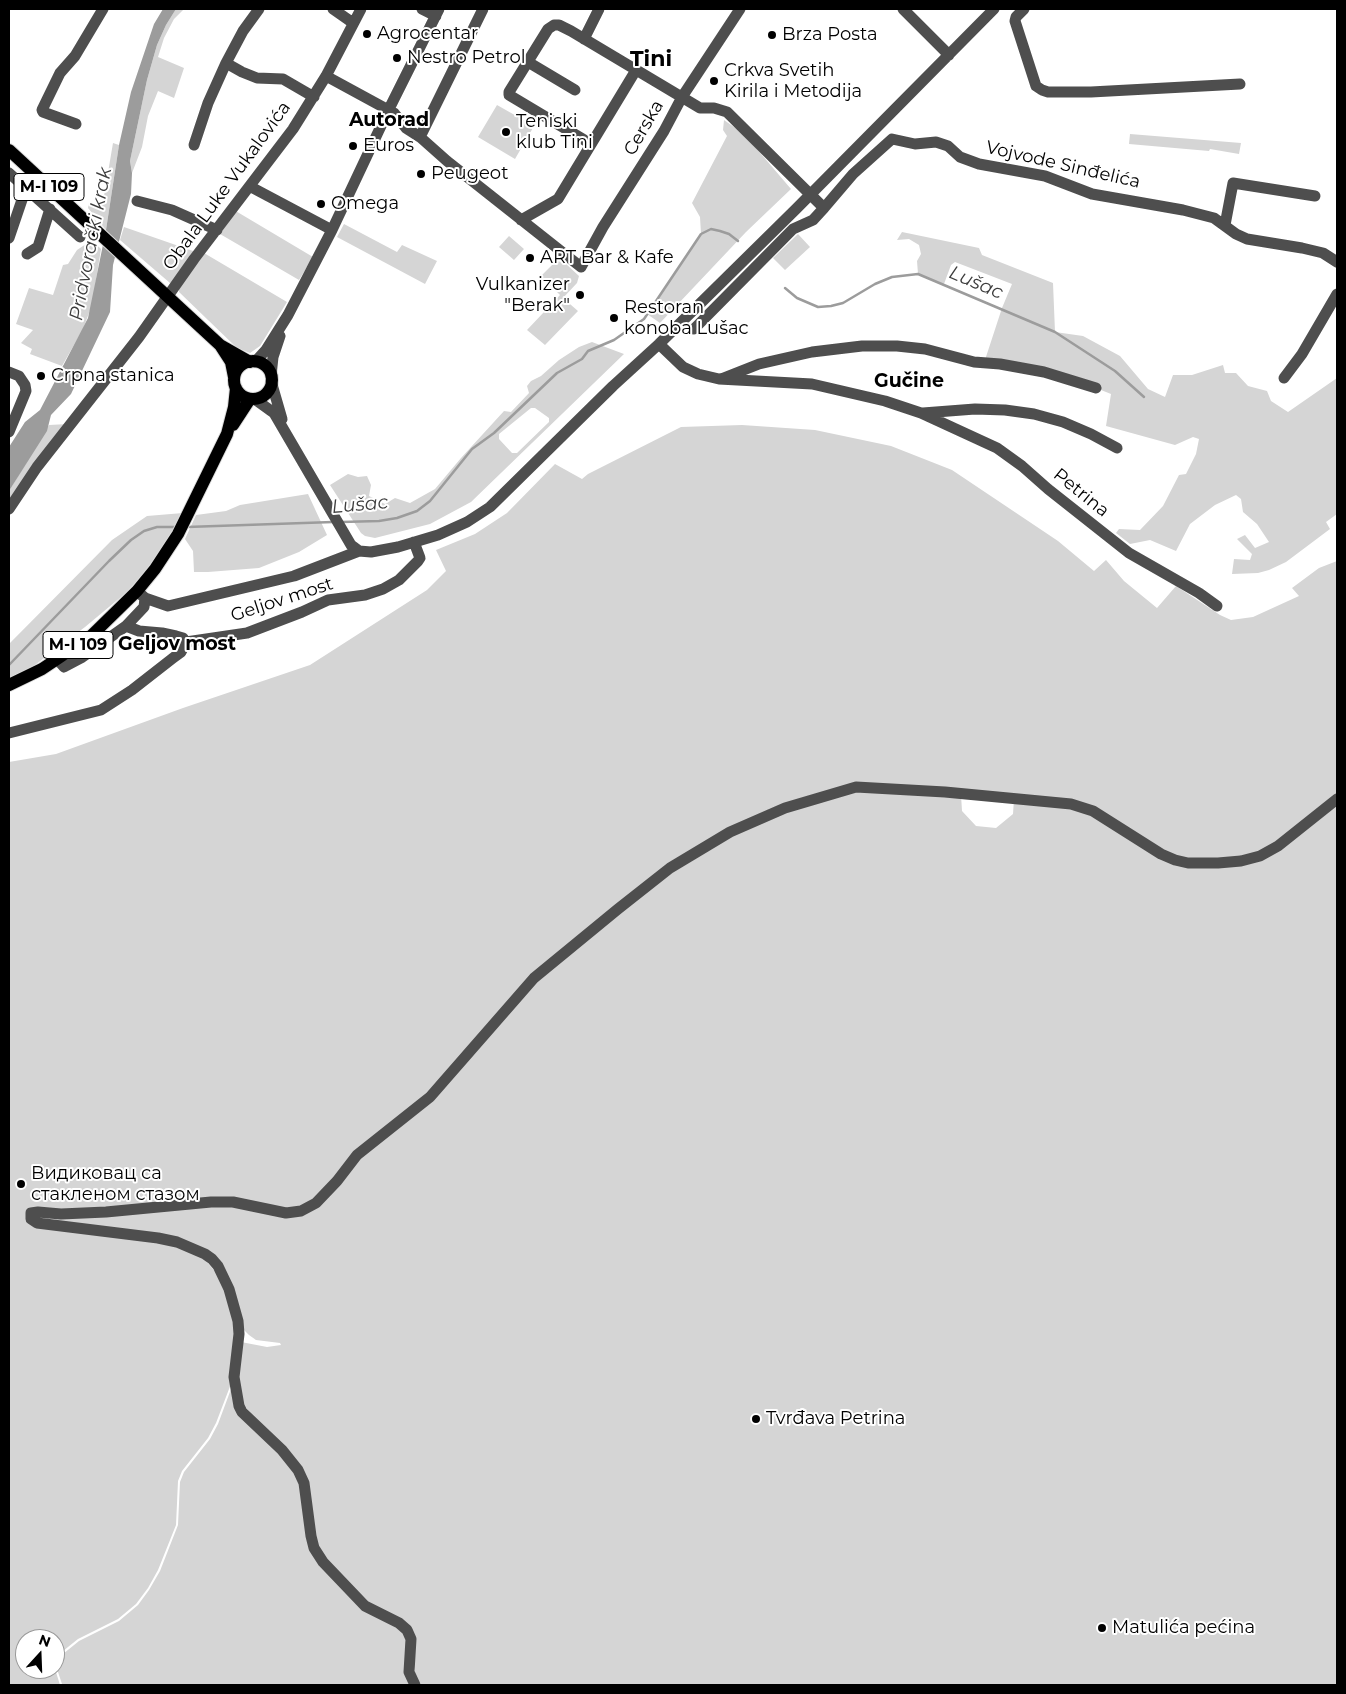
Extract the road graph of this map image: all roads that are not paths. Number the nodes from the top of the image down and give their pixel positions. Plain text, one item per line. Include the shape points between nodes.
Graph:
1 (102, 9) edge
2 (259, 9) edge
3 (333, 9) edge
4 (361, 9) edge
5 (422, 9) edge
6 (484, 9) edge
7 (599, 9) edge
8 (740, 9) edge
9 (903, 9) edge
10 (994, 9) edge
11 (1024, 9) edge
12 (437, 12) edge
13 (353, 23) junction
14 (584, 39) junction
15 (949, 55) junction
16 (528, 62) junction
17 (226, 63) junction
18 (636, 70) junction
19 (326, 76) junction
20 (1240, 84) dead end
21 (575, 90) dead end
22 (314, 97) junction
23 (682, 97) junction
24 (389, 109) junction
25 (76, 124) dead end
26 (420, 136) junction
27 (591, 144) junction
28 (194, 145) dead end
29 (9, 150) edge
30 (9, 173) edge
31 (250, 187) junction
32 (26, 188) junction
33 (810, 195) junction
34 (1315, 196) dead end
35 (137, 200) dead end
36 (824, 208) junction
37 (50, 209) junction
38 (521, 220) junction
39 (1225, 225) junction
40 (217, 230) junction
41 (332, 230) junction
42 (80, 237) dead end
43 (9, 238) edge
44 (27, 254) dead end
45 (1337, 262) edge
46 (1337, 294) edge
47 (168, 296) junction
48 (288, 315) junction
49 (694, 329) dead end
50 (659, 344) junction
51 (220, 345) junction
52 (252, 362) junction
53 (9, 372) edge
54 (271, 378) junction
55 (1284, 378) dead end
56 (719, 379) junction
57 (235, 382) junction
58 (1096, 388) dead end
59 (253, 399) junction
60 (922, 413) junction
61 (12, 418) edge
62 (9, 432) edge
63 (287, 432) junction
64 (227, 434) junction
65 (1117, 448) dead end
66 (9, 509) edge
67 (414, 542) junction
68 (359, 550) junction
69 (141, 595) junction
70 (1216, 606) dead end
71 (126, 626) junction
72 (186, 642) junction
73 (57, 659) junction
74 (9, 685) edge
75 (9, 733) edge
76 (1337, 800) edge
77 (415, 1685) edge

1 - 25 street via 75,56 60,74 42,110
2 - 17 street
3 - 13 street
4 - 13 street, Obala Luke Vukalovića
5 - 12 street
6 - 26 street
7 - 14 street
8 - 23 street, Cerska
9 - 15 street
10 - 15 street
11 - 20 street via 1015,21 1036,86 1048,92
12 - 24 street
13 - 19 street, Obala Luke Vukalovića
14 - 16 street via 554,25 548,29
14 - 18 street
15 - 33 street
16 - 21 street
16 - 27 street via 509,95
17 - 22 street, Obala Luke Vukalovića via 257,78 283,79
17 - 28 street
18 - 23 street
18 - 27 street, Cerska
19 - 22 street, Obala Luke Vukalovića
19 - 24 street
22 - 31 street, Obala Luke Vukalovića
23 - 33 street via 700,108 726,112
23 - 38 street, Cerska via 581,267
24 - 26 street via 406,128
24 - 41 street
26 - 38 street
27 - 38 street, Cerska via 558,199
29 - 47 main road, M-I 109
30 - 32 street
31 - 40 street, Obala Luke Vukalovića
31 - 41 street
32 - 37 street
32 - 43 street
33 - 36 street
33 - 50 street
34 - 39 street via 1233,183
35 - 40 street via 172,210
36 - 39 street, Vojvode Sinđelića via 853,174 888,142 896,139 915,144 936,142 978,164 1045,176 1092,194 1183,210 1214,218
36 - 49 street via 813,220 793,229
37 - 42 street
37 - 44 street via 38,247
39 - 45 street, Vojvode Sinđelića via 1247,239 1323,253
40 - 47 street, Obala Luke Vukalovića
41 - 48 street
46 - 55 street
47 - 51 main road, M-I 109
47 - 66 street, Obala Luke Vukalovića via 139,338 37,467
48 - 52 street via 266,350
48 - 54 street via 276,346
50 - 56 street, Petrina via 683,367
50 - 67 street via 490,507 467,522
51 - 52 main road, M-I 109
51 - 57 main road, M-I 109 via 230,362
52 - 54 main road, M-I 109 via 265,366
52 - 57 main road via 240,367
53 - 61 street via 18,376 26,391
54 - 59 main road, M-I 109 via 267,392
54 - 63 street
56 - 58 street via 759,364 812,352 897,346 1044,372
56 - 60 street, Petrina via 812,384
57 - 59 main road via 239,393
57 - 64 main road, M-I 109 via 234,407
59 - 63 street via 274,413
59 - 64 main road, M-I 109
60 - 65 street, Petrina via 975,409 1034,414 1063,422
60 - 70 street, Petrina via 997,448 1129,554
61 - 62 street
63 - 68 street via 351,545
64 - 69 main road, M-I 109 via 178,534
67 - 68 street via 371,552
67 - 72 street, Geljov most via 420,558 399,580 383,589 328,600 247,632
68 - 69 street via 294,576 168,606
69 - 71 street via 144,607
69 - 73 main road, M-I 109
71 - 72 street via 176,636
71 - 73 street via 64,667
72 - 75 street via 173,658 101,710
73 - 74 main road, M-I 109
76 - 77 street via 1260,856 1218,863 1175,860 1093,811 1062,803 856,787 784,808 730,832 670,868 542,972 430,1097 357,1155 316,1203 301,1211 286,1213 233,1202 106,1212 31,1213 31,1219 38,1223 177,1242 205,1254 218,1266 238,1321 234,1377 239,1406 298,1470 304,1483 310,1536 323,1562 364,1606 407,1630 411,1639 409,1672

